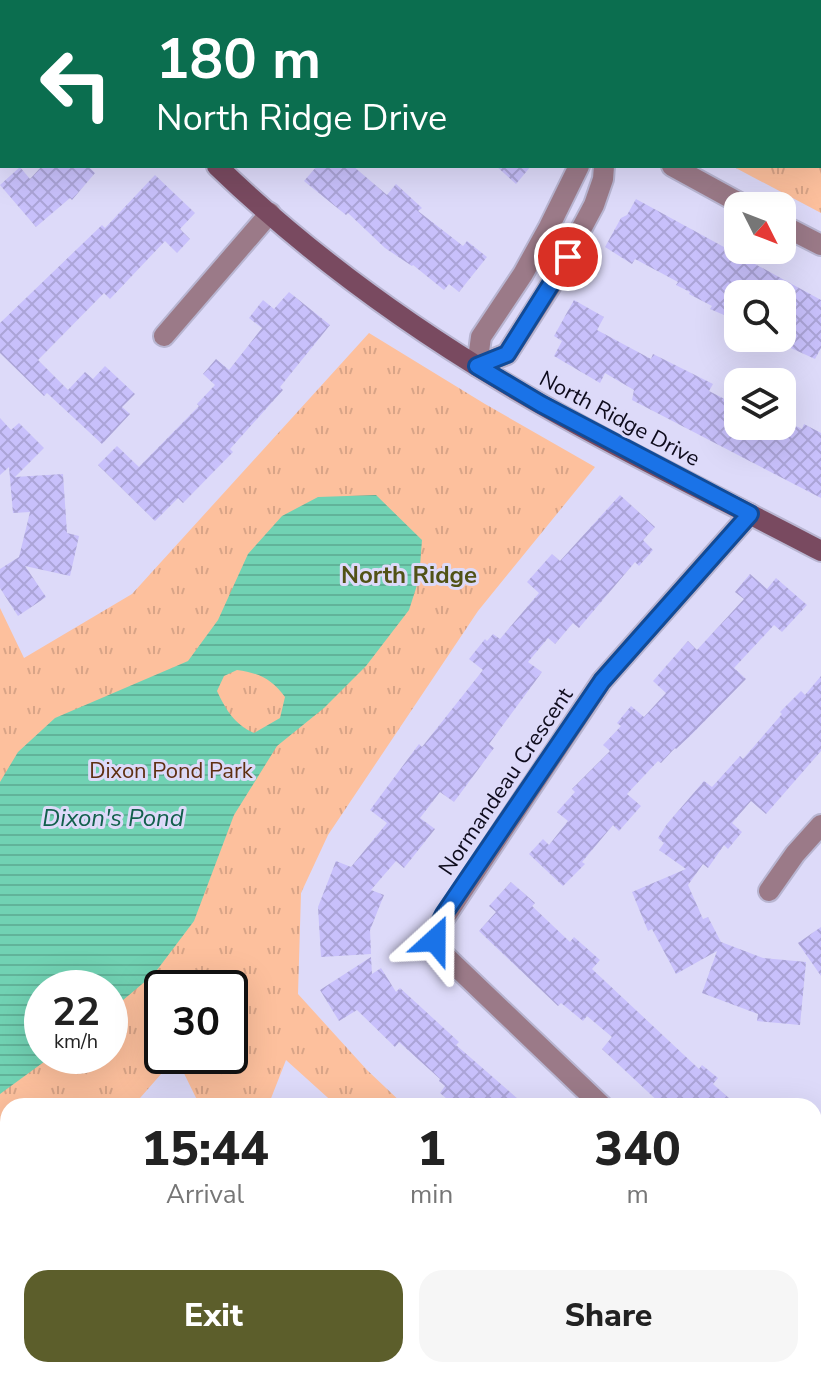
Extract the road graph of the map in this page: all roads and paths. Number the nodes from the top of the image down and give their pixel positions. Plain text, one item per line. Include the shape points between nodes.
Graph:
1 (219, 168) edge
2 (578, 168) edge
3 (604, 168) edge
4 (676, 168) edge
5 (724, 194) edge
6 (270, 213) junction
7 (796, 232) edge
8 (821, 245) edge
9 (164, 336) dead end
10 (477, 366) junction
11 (750, 514) junction
12 (821, 551) edge
13 (821, 825) edge
14 (769, 891) dead end
15 (594, 1098) edge

1 - 6 street, North Ridge Drive
2 - 10 street via 543,239 481,337
3 - 10 street via 594,205 507,354
4 - 5 street
6 - 9 street
6 - 10 street, North Ridge Drive via 374,297
7 - 8 street
10 - 11 street, North Ridge Drive
11 - 12 street, North Ridge Drive
11 - 15 street, Normandeau Crescent via 602,681 437,929 441,952
13 - 14 street

